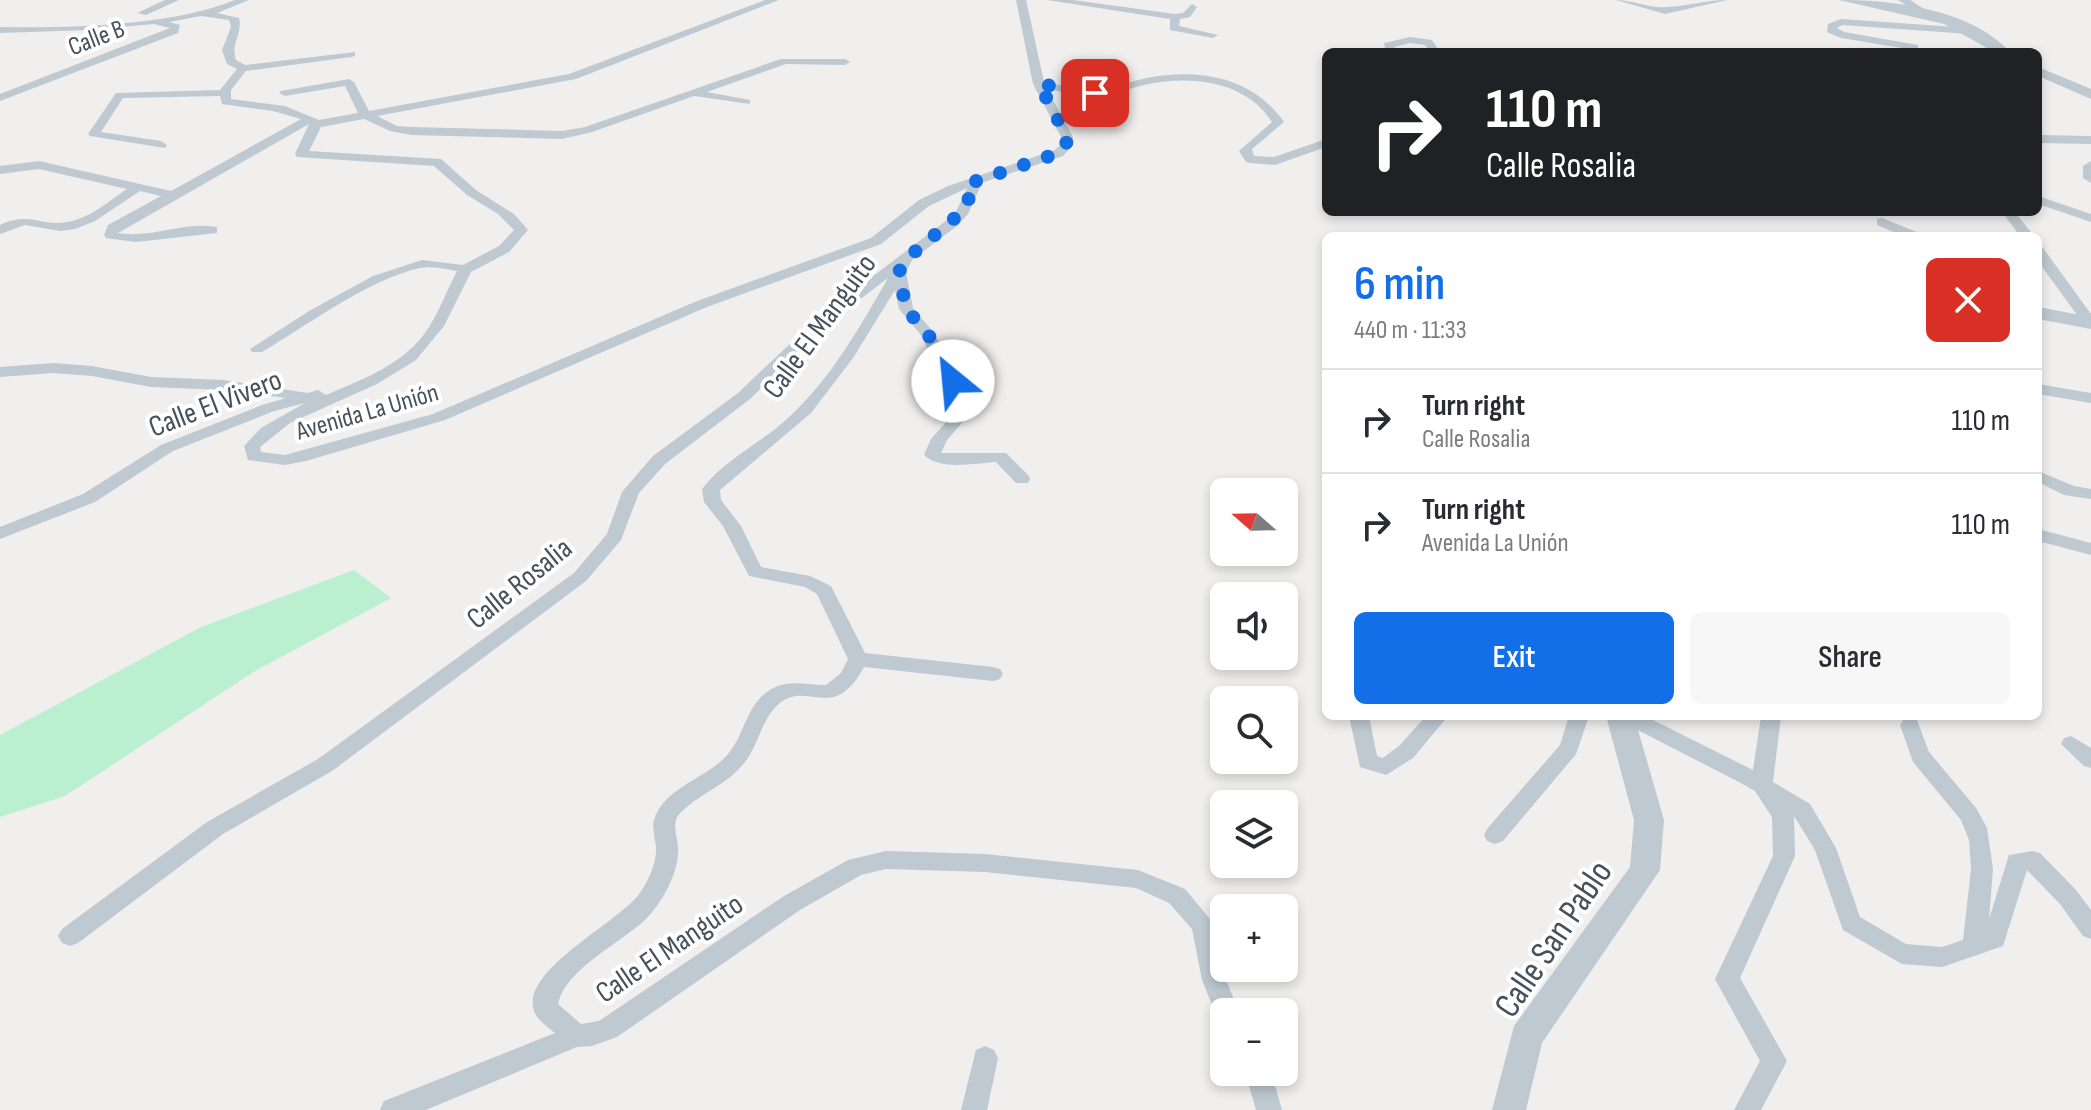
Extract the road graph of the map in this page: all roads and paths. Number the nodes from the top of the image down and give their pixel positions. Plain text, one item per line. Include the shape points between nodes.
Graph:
1 (174, 0) edge
2 (244, 0) edge
3 (774, 0) edge
4 (1021, 0) edge
5 (1052, 0) edge
6 (1621, 0) edge
7 (1722, 0) edge
8 (1846, 0) edge
9 (1903, 0) edge
10 (1927, 0) edge
11 (1192, 7) dead end
12 (199, 13) junction
13 (1175, 17) junction
14 (1934, 17) junction
15 (0, 19) edge
16 (145, 19) junction
17 (1970, 31) junction
18 (0, 32) edge
19 (1213, 35) dead end
20 (1914, 47) dead end
21 (1389, 48) edge
22 (1432, 48) edge
23 (1997, 48) edge
24 (351, 54) dead end
25 (845, 62) dead end
26 (243, 68) junction
27 (2042, 73) edge
28 (1039, 84) junction
29 (223, 93) junction
30 (285, 93) dead end
31 (696, 93) junction
32 (2091, 95) edge
33 (0, 98) edge
34 (746, 102) dead end
35 (365, 115) junction
36 (314, 121) junction
37 (2042, 139) edge
38 (2091, 140) edge
39 (1322, 144) edge
40 (161, 145) dead end
41 (2091, 166) edge
42 (0, 170) edge
43 (2091, 178) edge
44 (970, 183) junction
45 (138, 187) junction
46 (172, 195) junction
47 (2042, 201) edge
48 (2011, 216) edge
49 (2091, 218) edge
50 (1882, 222) dead end
51 (0, 230) edge
52 (212, 230) dead end
53 (1905, 232) edge
54 (2024, 232) edge
55 (2042, 256) edge
56 (902, 266) junction
57 (465, 269) junction
58 (2042, 314) edge
59 (2091, 323) edge
60 (257, 349) dead end
61 (0, 372) edge
62 (371, 384) junction
63 (2042, 390) edge
64 (309, 397) junction
65 (2091, 398) edge
66 (2042, 478) edge
67 (1022, 479) dead end
68 (2091, 494) edge
69 (0, 533) edge
70 (2042, 536) edge
71 (2091, 549) edge
72 (858, 659) junction
73 (993, 674) dead end
74 (1360, 720) edge
75 (1434, 720) edge
76 (1578, 720) edge
77 (1621, 720) edge
78 (1635, 720) edge
79 (1770, 720) edge
80 (1910, 725) dead end
81 (2071, 744) dead end
82 (2091, 760) edge
83 (1762, 785) junction
84 (1495, 835) dead end
85 (2091, 929) edge
86 (70, 936) dead end
87 (1974, 946) junction
88 (1221, 998) edge
89 (576, 1036) junction
90 (985, 1058) dead end
91 (1262, 1086) edge
92 (393, 1110) edge
93 (974, 1110) edge
94 (1269, 1110) edge
95 (1509, 1110) edge
96 (1747, 1110) edge

1 - 15 street via 149,12 96,20
2 - 12 street
3 - 35 street via 572,77
4 - 28 street, Avenida La Unión
5 - 13 street
6 - 7 street via 1658,11
8 - 14 street
9 - 14 street
10 - 14 street
11 - 13 street
12 - 16 street
12 - 26 street via 234,18 227,50 231,62
13 - 19 street via 1174,28
14 - 17 street
16 - 18 street
16 - 33 street, Calle B via 176,27
17 - 20 street via 1841,22 1831,30
17 - 23 street
21 - 22 street via 1410,40 1428,42
24 - 26 street
25 - 31 street via 785,61
26 - 29 street
27 - 32 street
28 - 39 street via 1095,93 1148,80 1224,83 1258,96 1278,122 1248,146 1250,159 1275,161
28 - 44 street, Avenida La Unión via 1067,137 1066,146 1059,153
29 - 36 street via 226,102 270,107
29 - 40 street via 120,95 94,134
30 - 35 street via 349,82
31 - 34 street
31 - 35 street via 562,135 411,131
35 - 36 street
36 - 46 street
36 - 57 street via 301,154 437,162 516,222 521,230 516,238
37 - 38 street
41 - 43 street
42 - 45 street via 39,165
44 - 56 street, Calle Rosalia via 974,187 963,211
44 - 62 street, Avenida La Unión via 924,203 876,241 702,304 439,417 306,456 254,456 252,446 261,434 282,421
45 - 46 street
45 - 51 street via 78,223 61,227 28,218
46 - 52 street via 113,228 111,235 139,239
47 - 49 street
48 - 54 street
50 - 53 street
55 - 59 street
56 - 67 street via 906,309 928,334 965,410 934,445 932,455 1000,457
56 - 72 street, Calle El Manguito via 805,410 755,454 726,471 711,489 713,502 735,529 755,572 810,582 824,590
56 - 86 street, Calle Rosalia via 819,324 744,396 659,460 631,492 615,536 580,577 325,765 215,828
57 - 60 street via 415,265
57 - 62 street, Avenida La Unión via 427,342
58 - 59 street
61 - 64 street via 92,371
62 - 64 street, Calle El Vivero
63 - 65 street
64 - 69 street, Calle El Vivero via 167,448 89,498
66 - 68 street
70 - 71 street
72 - 73 street
72 - 89 street, Calle El Manguito via 849,681 833,691 788,690 775,696 759,714 736,760 673,803 664,822 663,872 641,910 556,977 545,995 545,1008
74 - 75 street via 1367,761 1386,767
76 - 84 street via 1569,748
77 - 95 street, Calle San Pablo via 1649,820 1645,870 1526,1037
78 - 83 street
79 - 83 street
80 - 87 street via 1913,748 1976,828 1982,853
81 - 82 street
83 - 87 street via 1802,810 1825,848 1851,923 1902,954 1942,957
83 - 96 street via 1783,815 1784,856 1727,979 1774,1061
85 - 87 street via 2032,860 2017,862 1995,939
88 - 89 street, Calle El Manguito via 1203,925 1177,896 1138,879 985,863 886,860 856,867 792,903 608,1029
89 - 92 street
90 - 93 street
91 - 94 street

